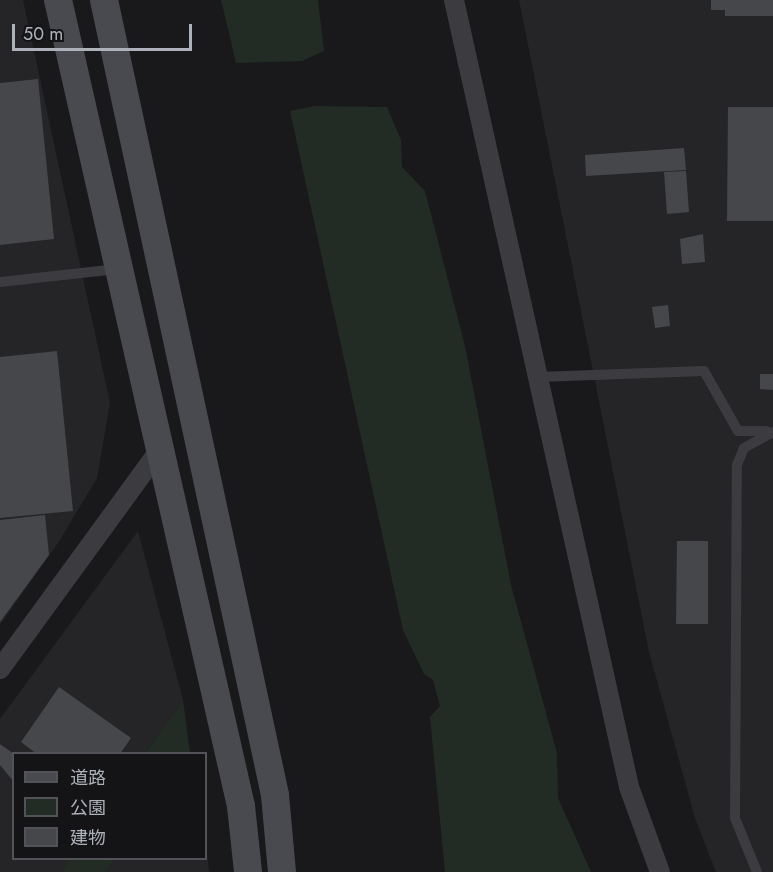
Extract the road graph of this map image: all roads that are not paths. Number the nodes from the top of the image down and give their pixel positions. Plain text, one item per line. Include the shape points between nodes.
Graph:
1 (58, 0) edge
2 (104, 0) edge
3 (454, 0) edge
4 (118, 269) junction
5 (0, 282) edge
6 (538, 377) junction
7 (773, 431) edge
8 (158, 452) junction
9 (0, 669) edge
10 (248, 872) edge
11 (282, 872) edge
12 (660, 872) edge
13 (757, 872) edge

1 - 4 street
2 - 11 street via 268,760
3 - 6 street
4 - 5 lane
4 - 8 street
6 - 7 lane via 704,371 738,431
6 - 12 street via 629,787
7 - 13 lane via 744,448 737,465 735,818
8 - 9 street
8 - 10 street via 241,806

